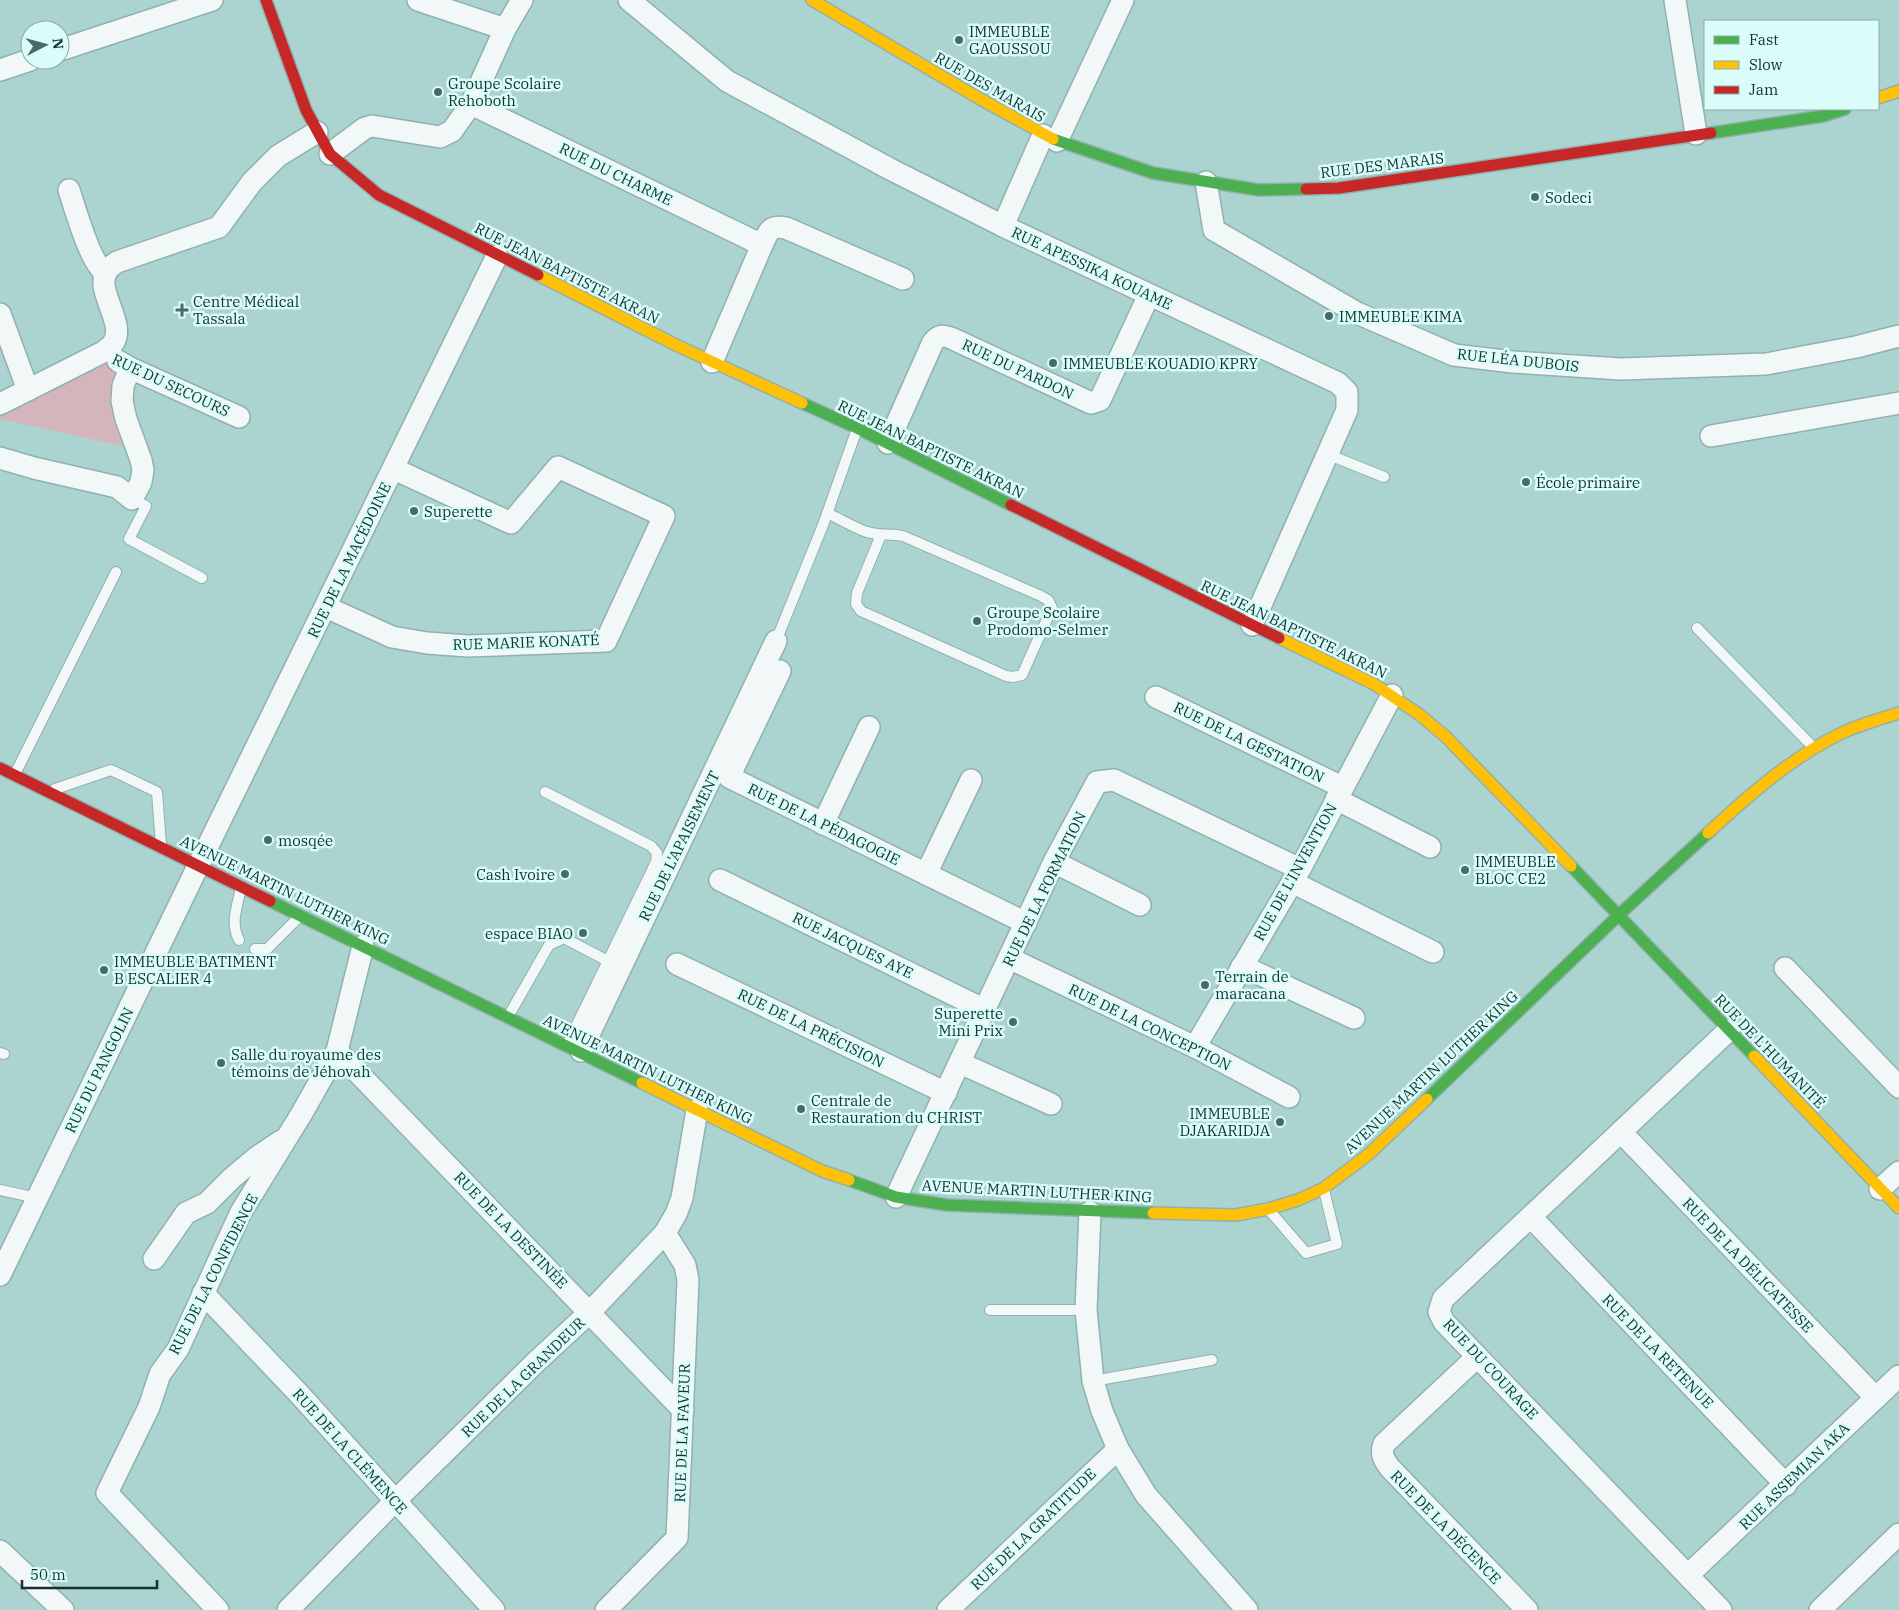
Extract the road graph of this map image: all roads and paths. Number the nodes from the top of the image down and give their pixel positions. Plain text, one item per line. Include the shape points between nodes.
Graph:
1 (212, 0) edge
2 (266, 0) edge
3 (418, 0) edge
4 (522, 0) edge
5 (628, 0) edge
6 (812, 0) edge
7 (1122, 0) edge
8 (1675, 0) edge
9 (505, 29) junction
10 (70, 47) edge
11 (20, 63) edge
12 (0, 70) edge
13 (1899, 91) edge
14 (1879, 98) edge
15 (471, 104) junction
16 (1843, 110) edge
17 (317, 132) junction
18 (1696, 134) junction
19 (1050, 138) junction
20 (330, 154) junction
21 (1206, 182) junction
22 (69, 190) dead end
23 (1003, 226) junction
24 (762, 245) junction
25 (497, 256) junction
26 (106, 274) junction
27 (903, 279) dead end
28 (1149, 295) junction
29 (0, 314) edge
30 (1899, 336) edge
31 (103, 352) junction
32 (712, 362) junction
33 (130, 368) junction
34 (28, 390) junction
35 (1899, 403) edge
36 (0, 404) edge
37 (239, 417) dead end
38 (857, 428) junction
39 (1711, 436) dead end
40 (888, 443) junction
41 (1327, 454) junction
42 (0, 458) edge
43 (394, 469) junction
44 (1384, 477) dead end
45 (132, 499) junction
46 (827, 513) junction
47 (881, 535) junction
48 (116, 572) dead end
49 (202, 578) dead end
50 (326, 607) junction
51 (1252, 626) junction
52 (1697, 628) dead end
53 (776, 641) joint
54 (780, 671) dead end
55 (1392, 695) junction
56 (1156, 697) dead end
57 (1899, 713) edge
58 (869, 727) dead end
59 (1814, 748) junction
60 (0, 768) edge
61 (15, 775) junction
62 (971, 780) dead end
63 (49, 792) junction
64 (545, 792) dead end
65 (1339, 793) junction
66 (823, 824) junction
67 (161, 846) junction
68 (1430, 846) dead end
69 (1054, 862) junction
70 (198, 864) junction
71 (926, 874) junction
72 (1296, 875) junction
73 (720, 880) dead end
74 (242, 886) junction
75 (1140, 905) dead end
76 (301, 915) junction
77 (1619, 915) junction
78 (1026, 923) junction
79 (238, 940) dead end
80 (363, 946) junction
81 (255, 949) dead end
82 (1433, 952) dead end
83 (1009, 958) junction
84 (608, 961) junction
85 (677, 964) dead end
86 (1242, 966) junction
87 (1785, 968) dead end
88 (985, 1010) junction
89 (508, 1016) junction
90 (1354, 1018) dead end
91 (1729, 1030) junction
92 (1195, 1047) junction
93 (574, 1048) junction
94 (337, 1051) junction
95 (960, 1063) junction
96 (1899, 1087) edge
97 (946, 1093) junction
98 (1289, 1097) dead end
99 (1051, 1104) dead end
100 (697, 1110) junction
101 (1621, 1132) junction
102 (288, 1137) junction
103 (1899, 1172) edge
104 (1324, 1188) junction
105 (1880, 1189) junction
106 (0, 1190) edge
107 (896, 1197) junction
108 (37, 1198) junction
109 (1899, 1208) edge
110 (1268, 1209) junction
111 (1090, 1212) junction
112 (1531, 1217) junction
113 (665, 1233) junction
114 (154, 1259) dead end
115 (0, 1275) edge
116 (203, 1293) junction
117 (990, 1310) dead end
118 (1086, 1310) junction
119 (590, 1312) junction
120 (1477, 1357) junction
121 (1212, 1360) dead end
122 (1899, 1376) edge
123 (1093, 1381) junction
124 (1876, 1398) junction
125 (684, 1410) junction
126 (1118, 1449) junction
127 (1786, 1485) junction
128 (395, 1501) junction
129 (1899, 1534) edge
130 (0, 1551) edge
131 (1688, 1576) junction
132 (63, 1610) edge
133 (218, 1610) edge
134 (288, 1610) edge
135 (494, 1610) edge
136 (606, 1610) edge
137 (948, 1610) edge
138 (1247, 1610) edge
139 (1527, 1610) edge
140 (1721, 1610) edge
141 (1820, 1610) edge

1 - 10 street
2 - 17 street, RUE JEAN BAPTISTE AKRAN
3 - 9 street
4 - 9 street
5 - 23 street, RUE APESSIKA KOUAME via 727,81
6 - 19 street, RUE DES MARAIS
7 - 19 street
8 - 18 street
9 - 15 street
11 - 12 street
13 - 14 street
15 - 20 street via 452,131 440,138 372,126
15 - 24 street, RUE DU CHARME
16 - 18 street, RUE DES MARAIS via 1823,116
17 - 20 street, RUE JEAN BAPTISTE AKRAN
17 - 26 street via 278,156 252,182 219,227 117,262
18 - 21 street, RUE DES MARAIS via 1339,188 1259,190
19 - 21 street, RUE DES MARAIS via 1153,173
19 - 23 street
20 - 25 street, RUE JEAN BAPTISTE AKRAN via 379,195
21 - 30 street, RUE LÉA DUBOIS via 1214,230 1357,313 1454,355 1621,368 1766,364
22 - 26 street via 91,252 100,270
23 - 28 street, RUE APESSIKA KOUAME
24 - 27 street via 770,230 776,226 786,228
24 - 32 street
25 - 32 street, RUE JEAN BAPTISTE AKRAN
25 - 43 street, RUE DE LA MACÉDOINE
26 - 31 street via 105,288 116,336 113,344
28 - 40 street, RUE DU PARDON via 1100,400 1096,402 1090,403 951,338 938,337
28 - 41 street, RUE APESSIKA KOUAME via 1338,383 1347,392 1347,410
29 - 34 street
31 - 33 street, RUE DU SECOURS
31 - 34 street
32 - 38 street, RUE JEAN BAPTISTE AKRAN
33 - 37 street, RUE DU SECOURS
33 - 45 street via 123,386 122,401 143,470
34 - 36 street
35 - 39 street
38 - 40 street, RUE JEAN BAPTISTE AKRAN
38 - 46 lane
40 - 51 street, RUE JEAN BAPTISTE AKRAN
41 - 44 lane
41 - 51 street, RUE APESSIKA KOUAME
42 - 45 street via 117,487
43 - 50 street, RUE DE LA MACÉDOINE
43 - 50 street, RUE MARIE KONATÉ via 511,523 558,467 664,516 606,641 468,646 427,643 392,637
45 - 49 lane via 146,506 129,539
46 - 47 lane
46 - 53 lane
47 - 47 lane via 903,536 1048,600 1052,608 1022,675 1006,676 861,611 856,604 856,593
48 - 61 lane
50 - 70 street, RUE DE LA MACÉDOINE
51 - 55 street, RUE JEAN BAPTISTE AKRAN
52 - 59 lane
53 - 93 street, RUE DE L'APAISEMENT
54 - 66 street, RUE DE LA PÉDAGOGIE via 729,777
55 - 65 street, RUE DE L'INVENTION
55 - 77 street, RUE JEAN BAPTISTE AKRAN via 1446,737
56 - 65 street, RUE DE LA GESTATION
57 - 59 street, AVENUE MARTIN LUTHER KING via 1843,732
58 - 66 street
59 - 77 street, AVENUE MARTIN LUTHER KING via 1760,786
60 - 61 street, AVENUE MARTIN LUTHER KING
61 - 63 street, AVENUE MARTIN LUTHER KING
62 - 71 street
63 - 67 street, AVENUE MARTIN LUTHER KING
63 - 67 lane via 111,770 157,792
64 - 84 lane via 651,846 657,853 656,862
65 - 68 street, RUE DE LA GESTATION
65 - 72 street, RUE DE L'INVENTION
66 - 71 street, RUE DE LA PÉDAGOGIE
67 - 70 street, AVENUE MARTIN LUTHER KING
69 - 72 street, RUE DE LA FORMATION via 1097,782 1114,780
69 - 75 street
69 - 78 street, RUE DE LA FORMATION
70 - 74 street, AVENUE MARTIN LUTHER KING
70 - 108 street, RUE DU PANGOLIN
71 - 78 street, RUE DE LA PÉDAGOGIE
72 - 82 street
72 - 86 street, RUE DE L'INVENTION
73 - 88 street, RUE JACQUES AYE
74 - 76 street, AVENUE MARTIN LUTHER KING
74 - 79 lane via 234,917
76 - 80 street, AVENUE MARTIN LUTHER KING
76 - 81 lane via 267,949
77 - 91 street, RUE DE L'HUMANITÉ
77 - 104 street, AVENUE MARTIN LUTHER KING via 1369,1154
78 - 83 street, RUE DE LA FORMATION
80 - 89 street, AVENUE MARTIN LUTHER KING
80 - 94 street, RUE DE LA CONFIDENCE
83 - 88 street, RUE DE LA FORMATION
83 - 92 street, RUE DE LA CONCEPTION
84 - 89 lane via 564,938 556,941 549,945
84 - 93 lane
85 - 97 street, RUE DE LA PRÉCISION
86 - 90 street
86 - 92 street, RUE DE L'INVENTION
87 - 96 street
88 - 95 street, RUE DE LA FORMATION
89 - 93 street, AVENUE MARTIN LUTHER KING
91 - 101 street, RUE DU COURAGE
91 - 105 street, RUE DE L'HUMANITÉ
92 - 98 street, RUE DE LA CONCEPTION
93 - 100 street, AVENUE MARTIN LUTHER KING
94 - 102 street, RUE DE LA CONFIDENCE
94 - 119 street, RUE DE LA DESTINÉE
95 - 97 street, RUE DE LA FORMATION
95 - 99 street
97 - 107 street, RUE DE LA FORMATION
100 - 107 street, AVENUE MARTIN LUTHER KING via 822,1171
100 - 113 street, RUE DE LA GRANDEUR via 682,1198
101 - 112 street, RUE DU COURAGE
101 - 124 street, RUE DE LA DÉLICATESSE
102 - 114 street via 257,1157 207,1204 186,1213
102 - 116 street, RUE DE LA CONFIDENCE via 241,1212
103 - 105 street
104 - 110 street, AVENUE MARTIN LUTHER KING
104 - 110 lane via 1337,1244 1306,1254
105 - 109 street, RUE DE L'HUMANITÉ
106 - 108 lane
107 - 111 street, AVENUE MARTIN LUTHER KING via 947,1205
108 - 115 street, RUE DU PANGOLIN
110 - 111 street, AVENUE MARTIN LUTHER KING via 1236,1215
111 - 118 street
112 - 120 street, RUE DU COURAGE via 1443,1299 1440,1312 1444,1322
112 - 127 street, RUE DE LA RETENUE
113 - 119 street, RUE DE LA GRANDEUR
113 - 125 street, RUE DE LA FAVEUR via 685,1265 688,1280
116 - 128 street, RUE DE LA CLÉMENCE
116 - 133 street, RUE DE LA CONFIDENCE via 178,1349 160,1374 149,1407 107,1492
117 - 118 lane
118 - 123 street
119 - 125 street, RUE DE LA DESTINÉE
119 - 128 street, RUE DE LA GRANDEUR
120 - 131 street, RUE DU COURAGE
120 - 139 street, RUE DE LA DÉCENCE via 1384,1444 1383,1459
121 - 123 lane
122 - 124 street, RUE ASSEMIAN AKA
123 - 126 street
124 - 127 street, RUE ASSEMIAN AKA
125 - 136 street, RUE DE LA FAVEUR via 677,1538
126 - 137 street, RUE DE LA GRATITUDE
126 - 138 street via 1146,1495
127 - 131 street, RUE ASSEMIAN AKA
128 - 134 street, RUE DE LA GRANDEUR
128 - 135 street, RUE DE LA CLÉMENCE
129 - 141 street
130 - 132 street
131 - 140 street, RUE DU COURAGE

